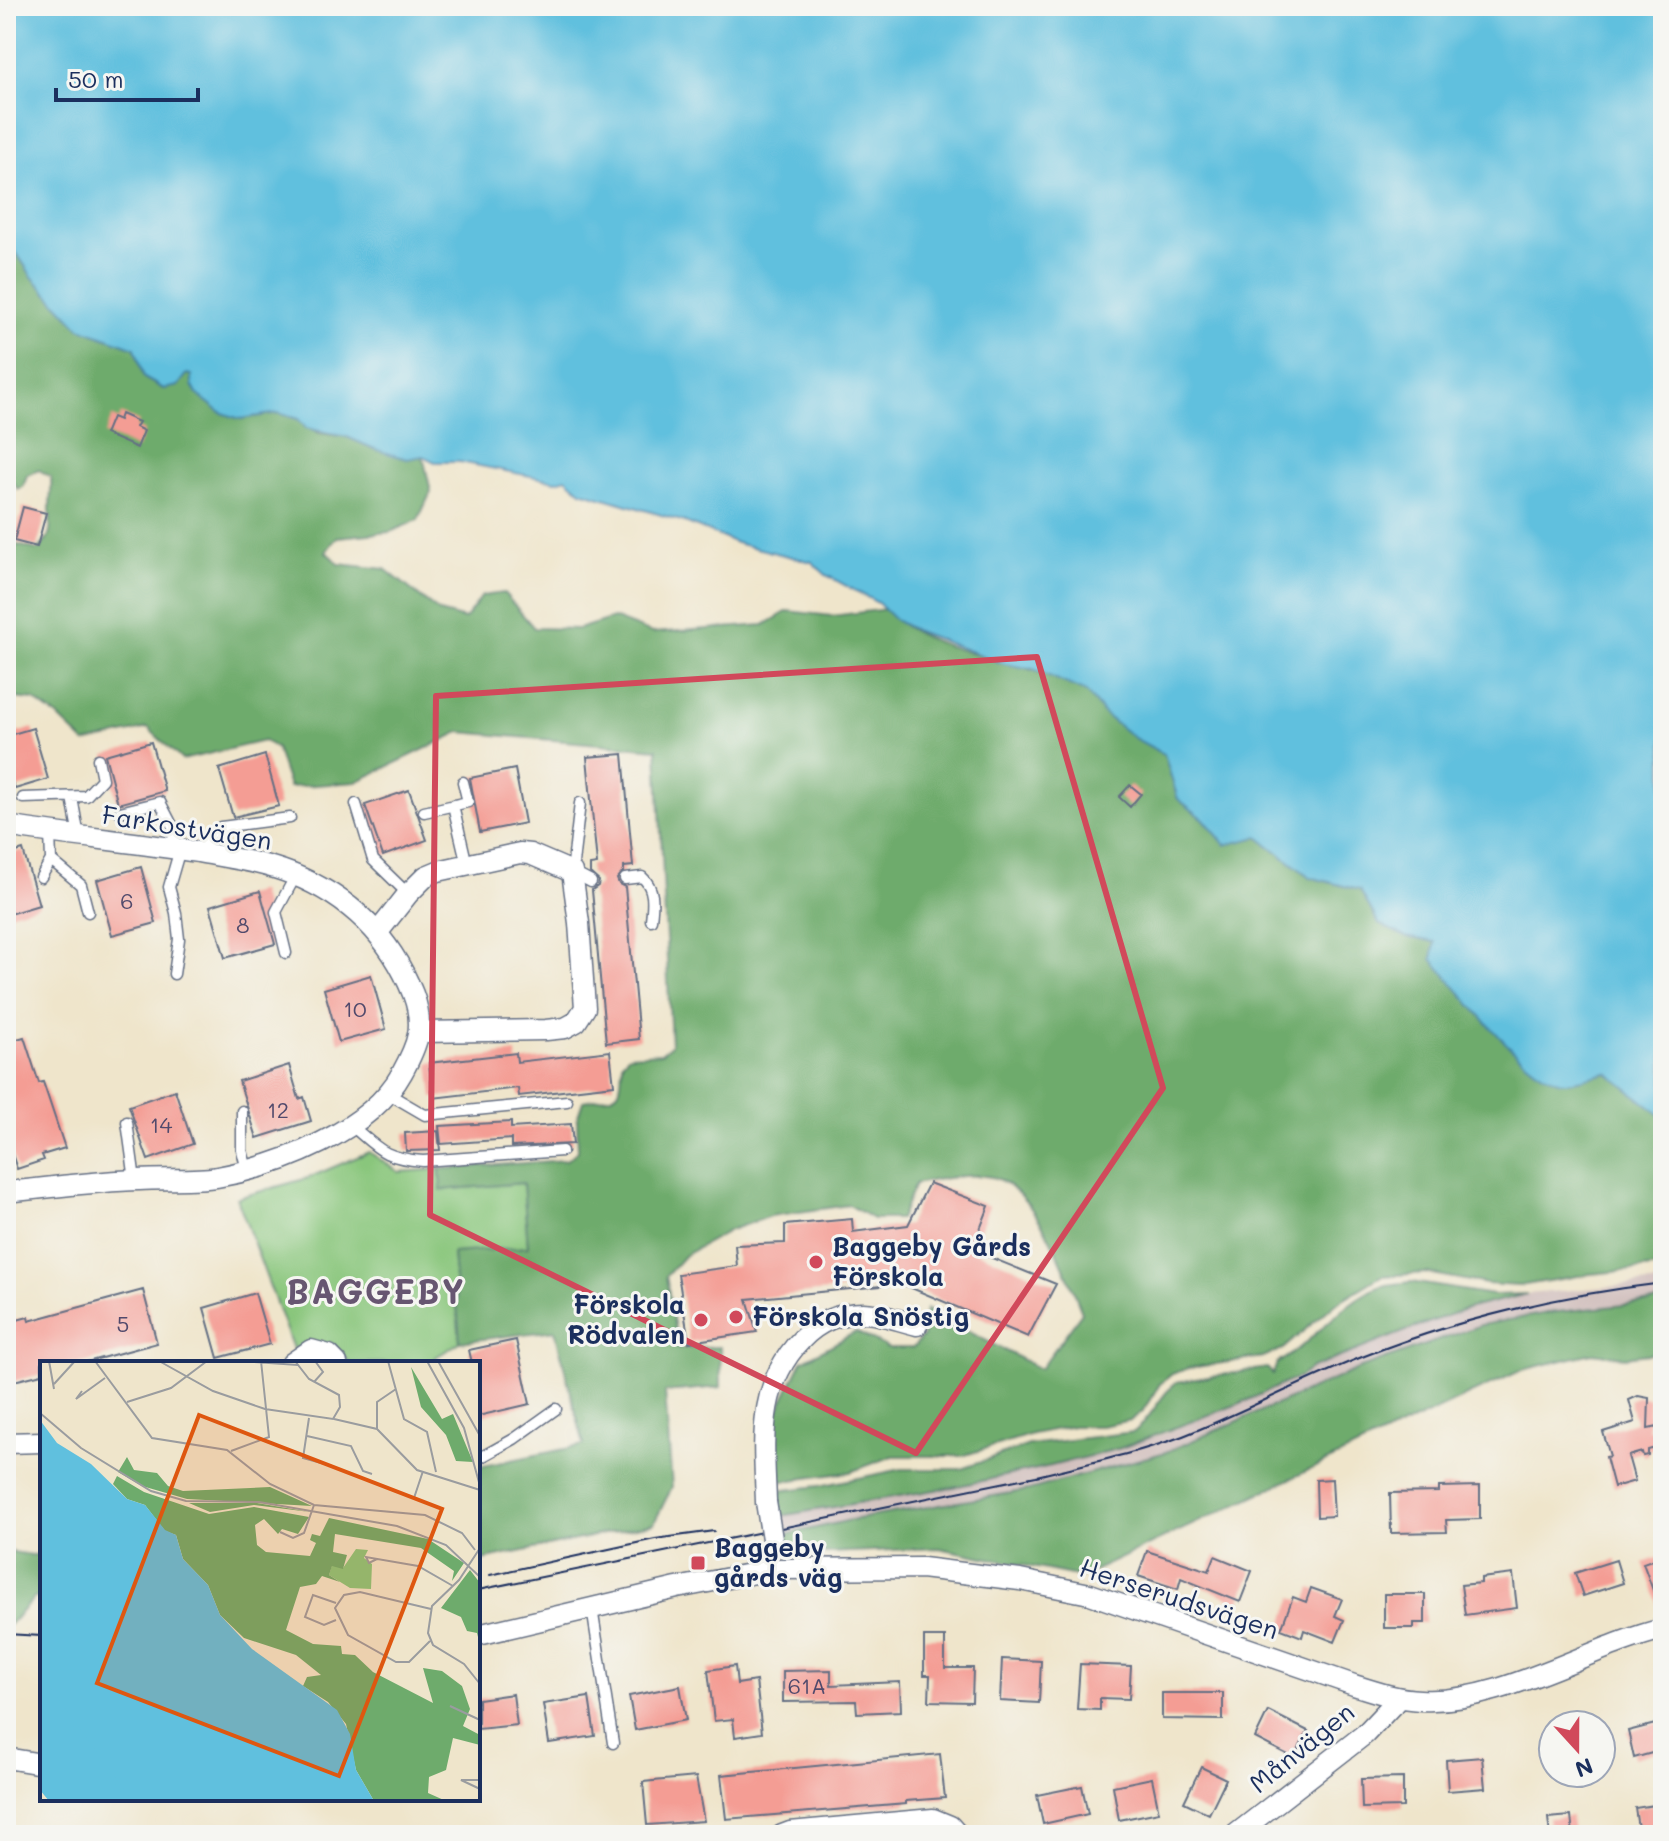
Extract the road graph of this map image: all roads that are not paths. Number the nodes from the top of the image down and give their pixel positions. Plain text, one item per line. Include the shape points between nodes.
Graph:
1 (98, 759) dead end
2 (463, 782) dead end
3 (72, 797) junction
4 (23, 798) dead end
5 (580, 803) dead end
6 (356, 804) dead end
7 (453, 805) junction
8 (120, 812) dead end
9 (424, 812) dead end
10 (290, 818) dead end
11 (6, 826) edge
12 (50, 833) junction
13 (79, 837) junction
14 (177, 849) junction
15 (204, 853) junction
16 (51, 860) junction
17 (467, 865) junction
18 (572, 872) junction
19 (296, 875) junction
20 (41, 877) dead end
21 (625, 879) dead end
22 (591, 882) dead end
23 (408, 894) junction
24 (88, 912) dead end
25 (651, 920) dead end
26 (378, 932) junction
27 (286, 953) dead end
28 (174, 974) dead end
29 (421, 1032) junction
30 (389, 1094) junction
31 (567, 1101) dead end
32 (242, 1111) dead end
33 (127, 1122) dead end
34 (352, 1126) junction
35 (562, 1151) dead end
36 (247, 1170) junction
37 (135, 1180) junction
38 (6, 1192) edge
39 (917, 1325) dead end
40 (295, 1361) edge
41 (335, 1361) edge
42 (556, 1409) dead end
43 (40, 1442) edge
44 (6, 1443) edge
45 (480, 1458) edge
46 (776, 1569) junction
47 (592, 1608) junction
48 (1663, 1629) edge
49 (480, 1635) edge
50 (1398, 1699) junction
51 (613, 1743) dead end
52 (6, 1758) edge
53 (40, 1764) edge
54 (782, 1835) edge
55 (958, 1835) edge
56 (1235, 1835) edge

1 - 3 lane via 102,779 86,796
2 - 7 lane via 468,802
3 - 4 lane
3 - 13 lane
5 - 18 lane
6 - 23 lane via 373,860
7 - 9 lane
7 - 17 lane
8 - 14 lane via 160,802
10 - 15 lane via 221,827 209,835
11 - 12 street, Farkostvägen
12 - 13 street, Farkostvägen
12 - 16 lane
13 - 14 street, Farkostvägen
14 - 15 street, Farkostvägen
14 - 28 lane via 169,887 179,939
15 - 19 street, Farkostvägen
16 - 20 lane
16 - 24 lane via 81,885
17 - 18 street via 520,853
17 - 23 street via 426,876
18 - 22 lane
18 - 29 street via 585,1008 576,1022 546,1030
19 - 26 street, Farkostvägen via 324,889
19 - 27 lane via 276,912
21 - 25 lane via 642,877 649,883 654,901
23 - 26 street
26 - 29 street, Farkostvägen via 398,959
29 - 30 street
30 - 31 lane via 425,1115
30 - 34 street
32 - 36 lane
33 - 37 lane
34 - 35 lane via 388,1156 403,1160
34 - 36 street
36 - 37 street via 215,1177
37 - 38 street
39 - 46 street, bridge via 864,1313 822,1322 790,1351 773,1380 765,1428 766,1502
40 - 41 street via 311,1350
42 - 45 lane
43 - 44 street
46 - 47 street, Herserudsvägen
46 - 50 street, Herserudsvägen via 922,1568 1090,1594
47 - 49 street, Herserudsvägen
47 - 51 lane
48 - 50 street, Herserudsvägen via 1471,1696
50 - 56 street, Månvägen via 1365,1734
52 - 53 street
54 - 55 street via 933,1819

